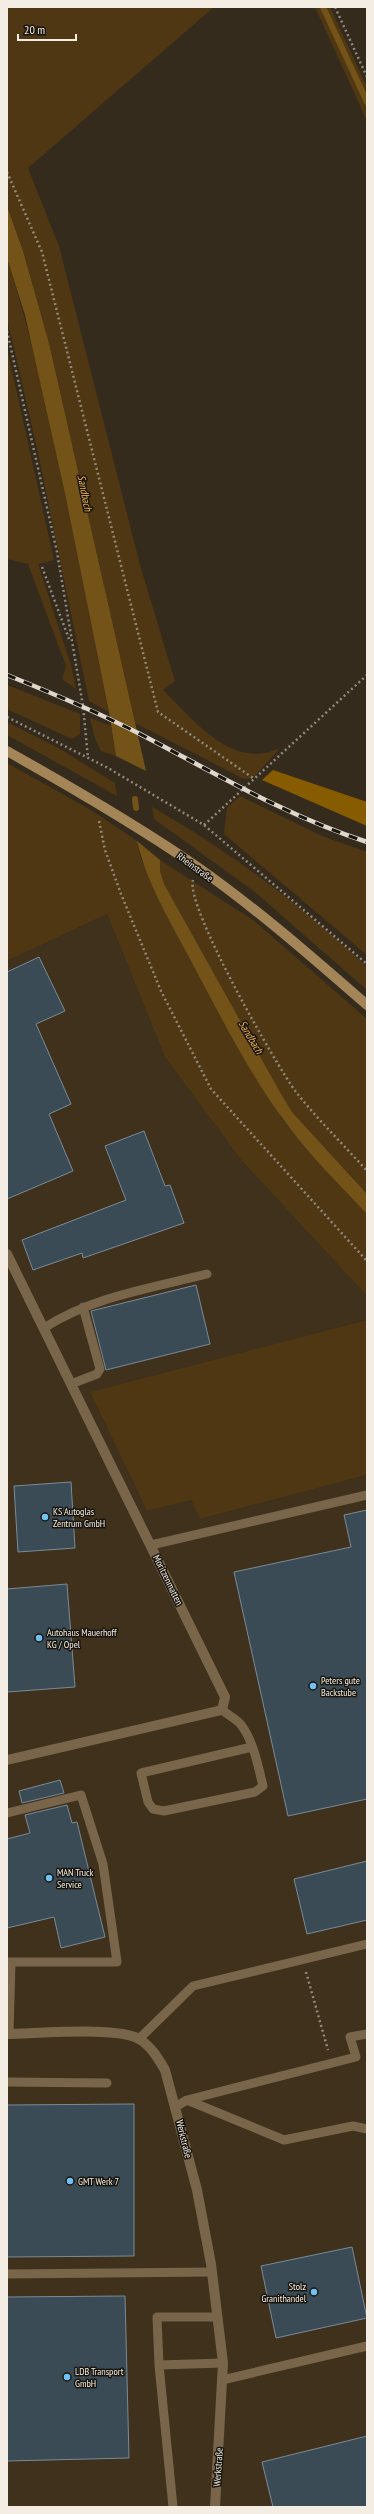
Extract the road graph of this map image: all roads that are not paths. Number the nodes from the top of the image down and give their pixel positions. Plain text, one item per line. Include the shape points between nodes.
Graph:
1 (7, 751) edge
2 (367, 1005) edge
3 (7, 1254) edge
4 (207, 1274) dead end
5 (83, 1307) junction
6 (44, 1328) junction
7 (71, 1384) junction
8 (367, 1495) edge
9 (151, 1545) junction
10 (222, 1710) junction
11 (252, 1747) junction
12 (7, 1760) edge
13 (7, 1813) edge
14 (367, 1944) edge
15 (9, 1962) edge
16 (8, 2034) edge
17 (367, 2034) edge
18 (139, 2038) junction
19 (7, 2082) edge
20 (108, 2083) dead end
21 (187, 2100) junction
22 (175, 2106) junction
23 (367, 2129) edge
24 (212, 2272) junction
25 (7, 2274) edge
26 (217, 2317) junction
27 (367, 2346) edge
28 (223, 2363) junction
29 (159, 2365) junction
30 (222, 2380) junction
31 (173, 2507) edge
32 (215, 2507) edge

1 - 2 street, Rheinstraße via 96,801 197,867 302,948
3 - 6 street, Moritzenmatten
4 - 5 lane
5 - 6 lane
5 - 7 lane via 100,1369 97,1374
6 - 7 street, Moritzenmatten
7 - 9 street, Moritzenmatten
8 - 9 lane
9 - 10 street, Moritzenmatten via 225,1697
10 - 11 lane via 242,1725
10 - 12 street
11 - 11 lane via 263,1786 255,1792 164,1811 153,1809 148,1802 141,1773
13 - 15 lane via 81,1795 103,1864 117,1962
14 - 18 lane via 193,1986
15 - 16 lane
16 - 18 street via 112,2033
17 - 21 lane via 350,2038 356,2057
18 - 22 street, Werkstraße via 155,2053 165,2070
19 - 20 lane
21 - 22 lane
21 - 23 lane via 284,2140 353,2126
22 - 24 street, Werkstraße via 197,2190
24 - 25 lane
24 - 26 street, Werkstraße
26 - 28 street, Werkstraße
26 - 29 lane via 157,2317
27 - 30 lane
28 - 29 lane
28 - 30 street, Werkstraße
29 - 31 lane
30 - 32 street, Werkstraße

